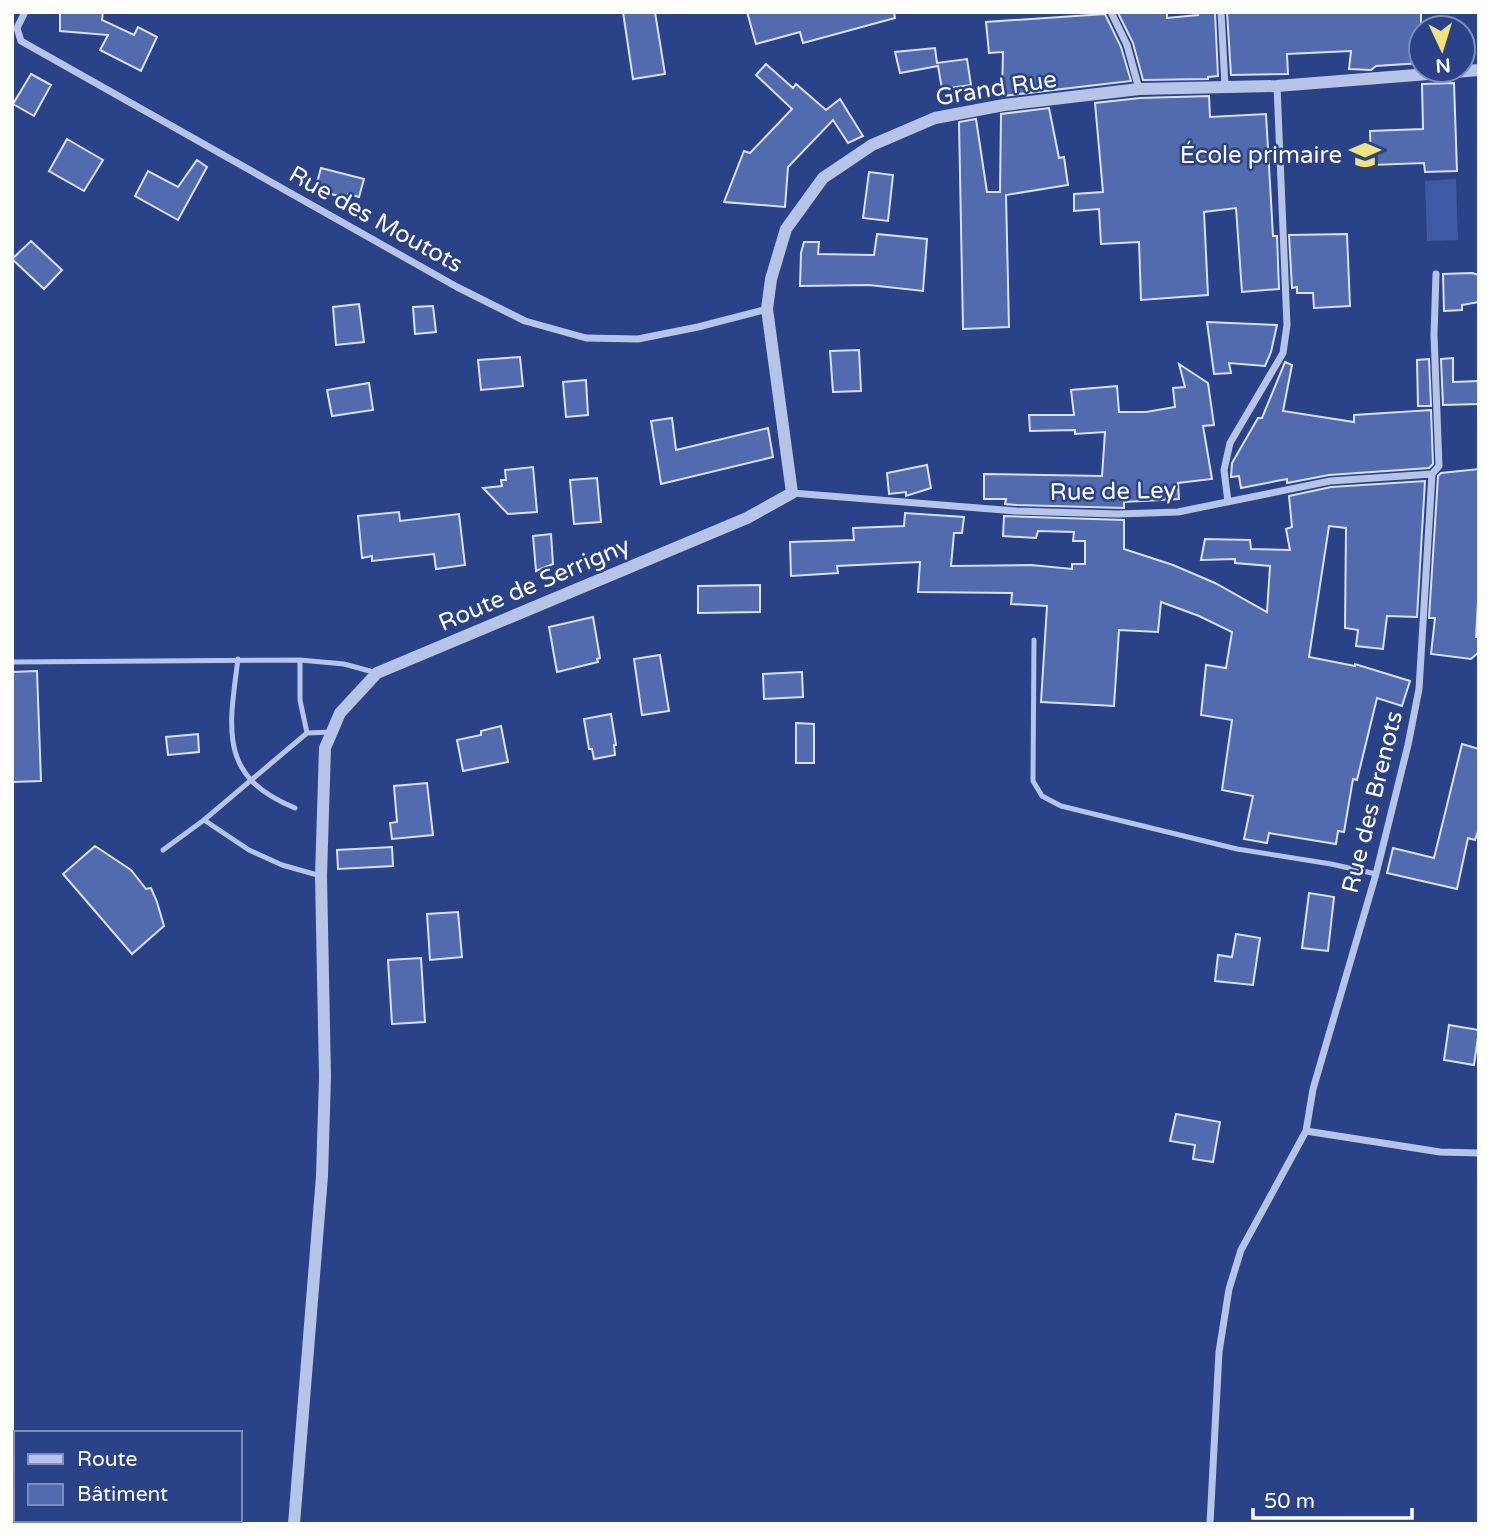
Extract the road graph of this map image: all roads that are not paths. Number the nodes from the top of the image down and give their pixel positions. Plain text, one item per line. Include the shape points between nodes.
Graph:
1 (25, 12) edge
2 (1111, 12) edge
3 (1221, 12) edge
4 (1479, 70) edge
5 (1225, 86) junction
6 (1277, 86) junction
7 (1139, 89) junction
8 (1436, 274) dead end
9 (767, 309) junction
10 (1432, 474) junction
11 (792, 493) junction
12 (1228, 502) junction
13 (1034, 640) dead end
14 (238, 659) junction
15 (300, 660) junction
16 (12, 662) edge
17 (377, 673) junction
18 (332, 732) junction
19 (307, 733) junction
20 (250, 781) junction
21 (295, 808) dead end
22 (204, 820) junction
23 (163, 850) dead end
24 (1376, 874) junction
25 (321, 876) junction
26 (1306, 1131) junction
27 (1479, 1153) edge
28 (294, 1524) edge
29 (1210, 1524) edge

1 - 9 street, Rue des Moutots via 17,28 20,41 525,321 586,338 638,339
2 - 7 street via 1127,45
3 - 5 street
4 - 6 street, Grand Rue
5 - 6 street, Grand Rue
5 - 7 street, Grand Rue
6 - 12 street via 1287,325 1283,353 1230,443 1224,470
7 - 9 street, Grand Rue via 935,118 872,145 823,178 786,229
8 - 10 street, Rue des Brenots via 1439,466
9 - 11 street, Grand Rue
10 - 12 street, Rue de Ley via 1330,481
10 - 24 street, Rue des Brenots via 1419,689
11 - 12 street, Rue de Ley via 1118,514 1178,512
11 - 17 street, Route de Serrigny via 747,518
13 - 24 lane via 1033,781 1042,796 1060,806 1237,849
14 - 15 lane
14 - 16 lane
14 - 20 lane via 231,727 237,762
15 - 17 lane
15 - 19 lane via 300,700
17 - 18 street, Route de Serrigny via 340,713
18 - 19 lane
18 - 25 street, Route de Serrigny via 325,748
19 - 20 lane
20 - 21 lane
20 - 22 lane
22 - 23 lane
22 - 25 lane via 248,850 282,866
24 - 26 street, Rue des Brenots via 1313,1089
25 - 28 street via 325,1077 321,1176
26 - 27 street via 1440,1152
26 - 29 street, Rue des Brenots via 1241,1250 1229,1289 1219,1352

